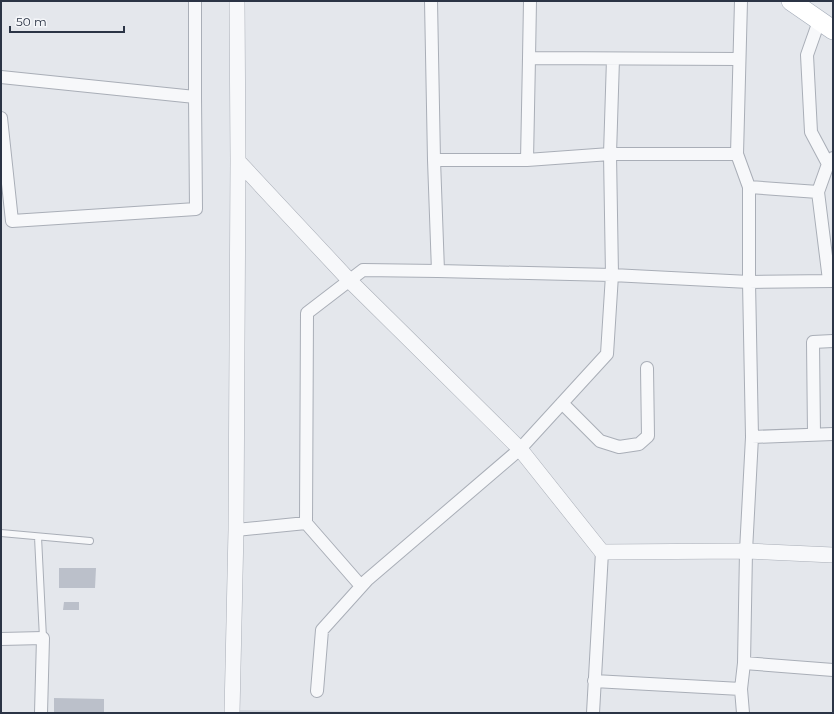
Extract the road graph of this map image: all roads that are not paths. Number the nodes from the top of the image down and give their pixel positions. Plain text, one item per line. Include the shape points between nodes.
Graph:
1 (195, 1) edge
2 (237, 1) edge
3 (432, 1) edge
4 (530, 1) edge
5 (741, 1) edge
6 (791, 1) edge
7 (826, 26) edge
8 (530, 58) junction
9 (613, 59) junction
10 (739, 59) junction
11 (1, 77) edge
12 (195, 97) junction
13 (1, 118) edge
14 (610, 154) junction
15 (737, 154) junction
16 (434, 160) junction
17 (527, 160) junction
18 (238, 161) junction
19 (831, 161) edge
20 (748, 187) junction
21 (818, 192) junction
22 (438, 271) junction
23 (612, 275) junction
24 (349, 280) junction
25 (831, 281) edge
26 (749, 282) junction
27 (833, 341) edge
28 (647, 368) dead end
29 (562, 403) junction
30 (814, 434) junction
31 (833, 434) edge
32 (752, 437) junction
33 (520, 448) junction
34 (306, 523) junction
35 (236, 530) junction
36 (1, 533) edge
37 (38, 537) junction
38 (90, 541) dead end
39 (746, 550) junction
40 (602, 552) junction
41 (833, 555) edge
42 (361, 586) junction
43 (43, 638) junction
44 (1, 639) edge
45 (744, 663) junction
46 (833, 670) edge
47 (594, 681) junction
48 (741, 689) junction
49 (317, 691) dead end
50 (41, 713) edge
51 (232, 713) edge
52 (594, 713) edge
53 (743, 713) edge

1 - 12 street
2 - 18 street
3 - 16 street
4 - 8 street
5 - 10 street
6 - 7 main road
7 - 19 street via 808,55 811,132
8 - 9 street
8 - 17 street
9 - 10 street
9 - 14 street
10 - 15 street
11 - 12 street
12 - 13 street via 196,209 12,221
14 - 15 street
14 - 17 street
14 - 23 street
15 - 20 street
16 - 17 street
16 - 22 street
18 - 24 street
18 - 35 street
19 - 21 street
20 - 21 street
20 - 26 street
21 - 25 street
22 - 23 street
22 - 24 street via 362,270
23 - 26 street
23 - 29 street via 607,354
24 - 33 street
24 - 34 street via 307,313
25 - 26 street
26 - 32 street
27 - 30 street via 813,342
28 - 29 street via 648,436 639,444 618,447 600,441
29 - 33 street
30 - 31 street
30 - 32 street
32 - 39 street
33 - 40 street
33 - 42 street
34 - 35 street
34 - 42 street
35 - 51 street
36 - 37 lane
37 - 38 lane
37 - 43 lane
39 - 40 street
39 - 41 street
39 - 45 street
40 - 47 street
42 - 49 street via 322,630
43 - 44 street
43 - 50 street
45 - 46 street
45 - 48 street
47 - 48 street
47 - 52 street
48 - 53 street

